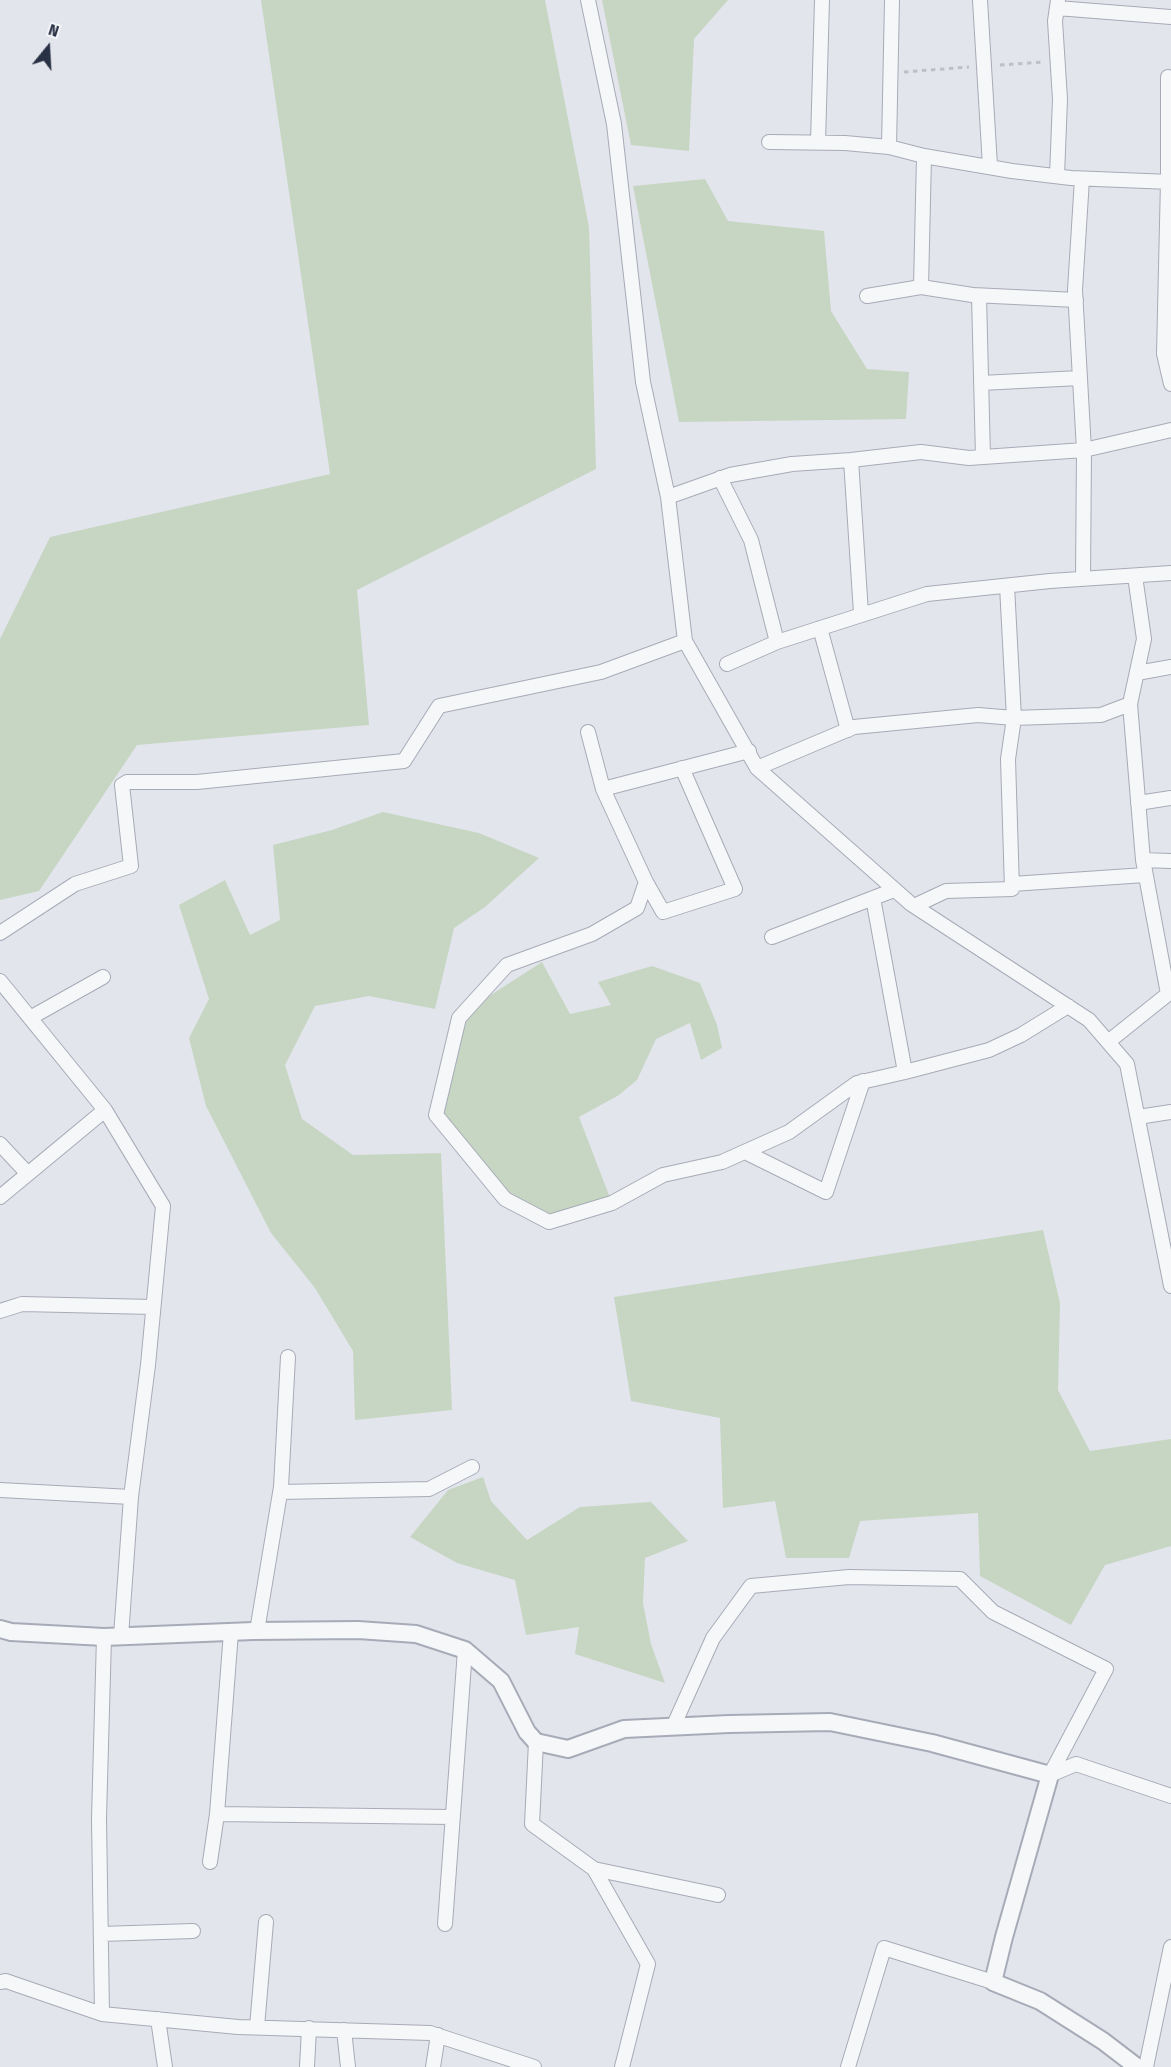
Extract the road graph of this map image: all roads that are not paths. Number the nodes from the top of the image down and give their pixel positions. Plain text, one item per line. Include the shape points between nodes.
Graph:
1 (588, 0) edge
2 (822, 0) edge
3 (892, 0) edge
4 (980, 0) edge
5 (1058, 4) edge
6 (1171, 17) edge
7 (1168, 77) dead end
8 (769, 142) dead end
9 (818, 142) junction
10 (888, 147) junction
11 (924, 156) junction
12 (990, 166) junction
13 (1057, 176) junction
14 (1082, 178) junction
15 (1170, 182) edge
16 (921, 288) junction
17 (974, 295) junction
18 (867, 296) dead end
19 (1076, 300) junction
20 (1080, 378) junction
21 (981, 383) junction
22 (1171, 384) edge
23 (1171, 430) edge
24 (1084, 450) junction
25 (983, 457) junction
26 (851, 460) junction
27 (720, 478) junction
28 (668, 496) junction
29 (1171, 573) edge
30 (1135, 576) junction
31 (1083, 579) junction
32 (1007, 586) junction
33 (861, 614) junction
34 (820, 628) junction
35 (685, 641) junction
36 (777, 642) junction
37 (727, 664) dead end
38 (1171, 667) edge
39 (1137, 673) junction
40 (1130, 704) junction
41 (1014, 718) junction
42 (848, 730) junction
43 (588, 732) dead end
44 (749, 751) junction
45 (682, 768) junction
46 (757, 768) junction
47 (603, 789) junction
48 (1171, 798) edge
49 (1138, 803) junction
50 (1143, 860) junction
51 (1171, 861) edge
52 (1145, 875) junction
53 (646, 882) junction
54 (1012, 884) junction
55 (894, 890) junction
56 (873, 898) junction
57 (914, 906) junction
58 (0, 933) edge
59 (772, 937) dead end
60 (103, 977) dead end
61 (0, 981) edge
62 (1169, 994) edge
63 (1068, 1006) junction
64 (30, 1018) junction
65 (1108, 1042) junction
66 (905, 1072) junction
67 (864, 1081) junction
68 (105, 1110) junction
69 (1171, 1112) edge
70 (1138, 1117) junction
71 (0, 1144) edge
72 (745, 1152) junction
73 (28, 1174) junction
74 (0, 1197) edge
75 (1171, 1286) edge
76 (153, 1307) junction
77 (0, 1311) edge
78 (288, 1357) dead end
79 (472, 1467) dead end
80 (0, 1490) edge
81 (280, 1492) junction
82 (131, 1497) junction
83 (0, 1629) edge
84 (257, 1631) junction
85 (231, 1632) junction
86 (112, 1636) junction
87 (465, 1650) junction
88 (673, 1727) junction
89 (536, 1742) junction
90 (1050, 1775) junction
91 (1171, 1796) edge
92 (217, 1814) junction
93 (453, 1817) junction
94 (210, 1862) dead end
95 (594, 1869) junction
96 (718, 1894) dead end
97 (266, 1922) dead end
98 (446, 1924) dead end
99 (193, 1931) dead end
100 (101, 1934) junction
101 (1171, 1947) edge
102 (0, 1982) edge
103 (993, 1982) junction
104 (102, 2014) junction
105 (158, 2019) junction
106 (257, 2027) junction
107 (309, 2028) junction
108 (344, 2030) junction
109 (438, 2035) junction
110 (512, 2063) edge
111 (165, 2067) edge
112 (307, 2067) edge
113 (348, 2067) edge
114 (434, 2067) edge
115 (534, 2067) edge
116 (622, 2067) edge
117 (848, 2067) edge
118 (1137, 2067) edge
119 (1146, 2067) edge

1 - 28 street via 614,124 643,382
2 - 9 street
3 - 10 street
4 - 12 street
5 - 6 street
5 - 13 street
7 - 15 street
8 - 9 street
9 - 10 street
10 - 11 street
11 - 12 street
11 - 16 street
12 - 13 street
13 - 14 street
14 - 15 street
14 - 19 street
15 - 22 street via 1164,354
16 - 17 street
16 - 18 street
17 - 19 street
17 - 21 street via 979,296
19 - 20 street
20 - 21 street
20 - 24 street
21 - 25 street
23 - 24 street
24 - 25 street
24 - 31 street
25 - 26 street via 921,452
26 - 27 street via 792,464
26 - 33 street
27 - 28 street
27 - 36 street via 751,540
28 - 35 street
29 - 30 street
30 - 31 street
30 - 39 street via 1144,639
31 - 32 street
32 - 33 street via 927,594
32 - 41 street
33 - 34 street
34 - 36 street
34 - 42 street
35 - 44 street
35 - 58 street via 601,672 439,706 404,761 197,782 127,782 122,785 131,866 75,884
36 - 37 street
38 - 39 street
39 - 40 street
40 - 41 street via 1101,715
40 - 49 street
41 - 42 street via 978,715
41 - 54 street via 1008,759
42 - 46 street
43 - 47 street
44 - 45 street
44 - 46 street
45 - 47 street
45 - 53 street via 735,889 663,912
46 - 55 street
47 - 53 street
48 - 49 street
49 - 50 street
50 - 51 street
50 - 52 street
52 - 54 street
52 - 62 street
53 - 72 street via 637,908 592,934 507,965 472,1003 459,1018 436,1115 505,1199 549,1222 612,1203 663,1175 722,1162
54 - 57 street via 1012,890 946,891
55 - 56 street
55 - 57 street
56 - 59 street
56 - 66 street
57 - 63 street
60 - 64 street
61 - 64 street
62 - 65 street
63 - 65 street via 1089,1020
63 - 66 street via 989,1050
64 - 68 street
65 - 70 street via 1127,1064
66 - 67 street
67 - 72 street via 789,1132
67 - 72 street via 826,1192
68 - 73 street
68 - 76 street via 163,1206
69 - 70 street
70 - 75 street
71 - 73 street
73 - 74 street
76 - 77 street via 22,1304
76 - 82 street
78 - 81 street
79 - 81 street via 429,1489
80 - 82 street
81 - 84 street
82 - 86 street
83 - 86 street
84 - 85 street
84 - 87 street via 416,1634
85 - 86 street
85 - 92 street
86 - 100 street via 99,1818
87 - 89 street via 501,1681
87 - 93 street
88 - 89 street via 624,1729 568,1749
88 - 90 street via 830,1722 932,1743
88 - 90 street via 713,1638 751,1586 849,1577 960,1579 993,1612 1106,1669
89 - 95 street via 532,1824
90 - 91 street via 1076,1764
90 - 103 street
92 - 93 street
92 - 94 street
93 - 98 street
95 - 96 street
95 - 116 street via 648,1964
97 - 106 street
99 - 100 street
100 - 104 street
101 - 119 street
102 - 104 street
103 - 117 street via 884,1948
103 - 118 street via 1040,2001
104 - 105 street
105 - 106 street
105 - 111 street
106 - 107 street
107 - 108 street
107 - 112 street
108 - 109 street
108 - 113 street
109 - 110 street
109 - 114 street
110 - 115 street

